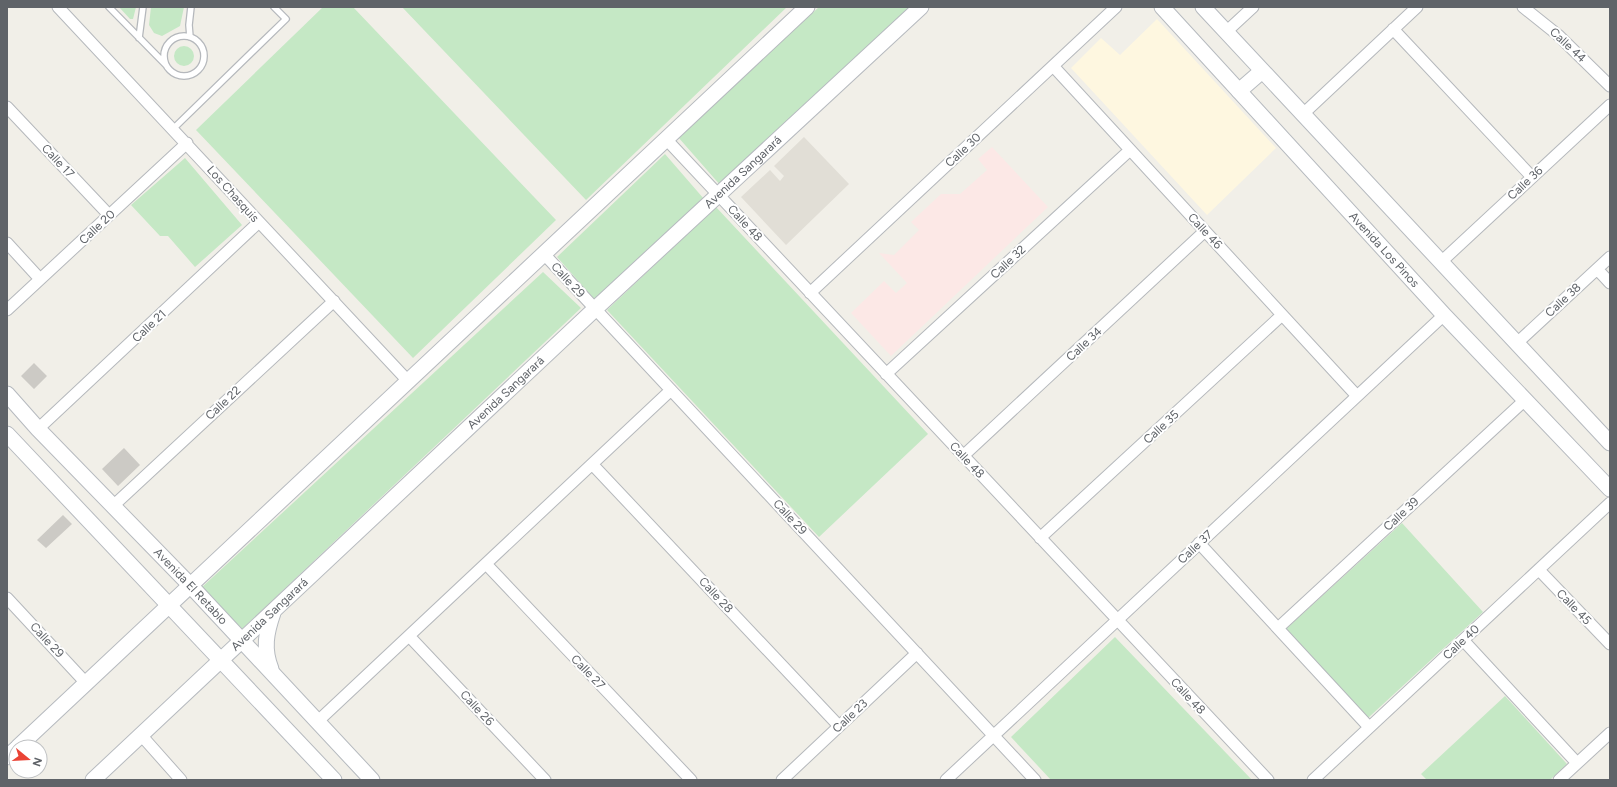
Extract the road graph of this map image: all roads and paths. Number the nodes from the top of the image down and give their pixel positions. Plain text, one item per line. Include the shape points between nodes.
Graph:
1 (58, 7) edge
2 (109, 7) edge
3 (143, 7) edge
4 (191, 7) edge
5 (274, 7) edge
6 (807, 7) edge
7 (921, 7) edge
8 (1116, 7) edge
9 (1162, 7) edge
10 (1203, 7) edge
11 (1253, 7) edge
12 (1417, 7) edge
13 (1523, 7) edge
14 (1393, 29) junction
15 (1226, 32) junction
16 (190, 37) junction
17 (139, 38) junction
18 (167, 66) junction
19 (1053, 66) junction
20 (1262, 71) junction
21 (1610, 86) edge
22 (1239, 91) junction
23 (1610, 105) edge
24 (7, 109) edge
25 (1302, 115) junction
26 (173, 129) junction
27 (666, 139) junction
28 (187, 143) junction
29 (1130, 150) junction
30 (1532, 177) junction
31 (719, 195) junction
32 (109, 215) junction
33 (259, 222) junction
34 (1205, 232) junction
35 (7, 242) edge
36 (544, 254) junction
37 (1610, 257) edge
38 (1440, 262) junction
39 (1597, 269) junction
40 (40, 279) junction
41 (1610, 283) edge
42 (810, 293) junction
43 (334, 301) junction
44 (595, 309) junction
45 (7, 310) edge
46 (1282, 315) junction
47 (1444, 315) junction
48 (1517, 343) junction
49 (886, 374) junction
50 (408, 381) junction
51 (671, 390) junction
52 (7, 394) edge
53 (1357, 396) junction
54 (1525, 400) junction
55 (38, 429) junction
56 (7, 434) edge
57 (1610, 443) edge
58 (963, 456) junction
59 (592, 464) junction
60 (1610, 489) edge
61 (1610, 503) edge
62 (113, 506) junction
63 (1040, 538) junction
64 (1199, 543) junction
65 (486, 564) junction
66 (1539, 570) junction
67 (190, 585) junction
68 (7, 598) edge
69 (169, 606) junction
70 (274, 611) junction
71 (1117, 620) junction
72 (1278, 628) junction
73 (409, 636) junction
74 (242, 640) junction
75 (1463, 640) junction
76 (1610, 644) edge
77 (917, 653) junction
78 (221, 660) junction
79 (273, 674) junction
80 (86, 683) junction
81 (317, 722) junction
82 (839, 726) junction
83 (1369, 727) junction
84 (1610, 732) edge
85 (141, 735) junction
86 (993, 735) junction
87 (27, 739) edge
88 (1577, 763) junction
89 (93, 780) edge
90 (181, 780) edge
91 (334, 780) edge
92 (372, 780) edge
93 (545, 780) edge
94 (691, 780) edge
95 (782, 780) edge
96 (946, 780) edge
97 (1035, 780) edge
98 (1268, 780) edge
99 (1313, 780) edge
100 (1559, 780) edge

1 - 26 street, Los Chasquis
2 - 17 lane
3 - 17 lane
4 - 16 lane via 188,25
5 - 26 lane via 286,19
6 - 27 street
7 - 31 street, Avenida Sangarará
8 - 19 street, Calle 30
9 - 22 street, Avenida Los Pinos
10 - 15 street
11 - 15 street
12 - 14 street
13 - 21 street, Calle 44 via 1558,35
14 - 25 street
14 - 30 street
15 - 20 street
16 - 18 lane via 178,37 168,45 164,56
16 - 18 lane via 196,40 203,50 200,68 184,76 173,72
17 - 18 lane
19 - 29 street, Calle 46
19 - 42 street, Calle 30
20 - 22 street
20 - 25 street
22 - 47 street, Avenida Los Pinos
23 - 30 street, Calle 36
24 - 32 street, Calle 17
25 - 38 street
26 - 28 street, Los Chasquis
27 - 31 street, Calle 48
27 - 36 street
28 - 32 street, Calle 20
28 - 33 street, Los Chasquis
29 - 34 street, Calle 46
29 - 49 street, Calle 32
30 - 38 street, Calle 36
31 - 42 street, Calle 48
31 - 44 street, Avenida Sangarará
32 - 40 street, Calle 20
33 - 43 street, Los Chasquis
33 - 55 street, Calle 21
34 - 46 street, Calle 46
34 - 58 street, Calle 34
35 - 40 street
36 - 44 street, Calle 29
36 - 50 street
37 - 39 street, Calle 38
38 - 48 street
39 - 41 street
39 - 48 street, Calle 38
40 - 45 street, Calle 20
42 - 49 street, Calle 48
43 - 50 street, Los Chasquis
43 - 62 street, Calle 22
44 - 51 street, Calle 29
44 - 70 street, Avenida Sangarará
46 - 53 street, Calle 46
46 - 63 street, Calle 35
47 - 53 street, Calle 37
47 - 54 street, Avenida Los Pinos
48 - 57 street
49 - 58 street, Calle 48
50 - 67 street
51 - 59 street
51 - 77 street, Calle 29
52 - 55 street, Avenida El Retablo
53 - 64 street, Calle 37
54 - 60 street, Avenida Los Pinos
54 - 72 street, Calle 39
55 - 62 street, Avenida El Retablo
56 - 69 street
58 - 63 street, Calle 48
59 - 65 street
59 - 82 street, Calle 28
61 - 66 street, Calle 40
62 - 67 street, Avenida El Retablo
63 - 71 street, Calle 48
64 - 71 street, Calle 37
64 - 72 street
65 - 73 street
65 - 94 street, Calle 27
66 - 75 street, Calle 40
66 - 76 street, Calle 45
67 - 69 street
67 - 74 street, Avenida El Retablo
68 - 80 street, Calle 29
69 - 78 street
69 - 80 street
70 - 74 street, Avenida Sangarará
70 - 79 street via 266,634 265,646 266,657
71 - 86 street, Calle 37
71 - 98 street, Calle 48
72 - 83 street
73 - 81 street
73 - 93 street, Calle 26
74 - 78 street, Avenida Sangarará
74 - 79 street, Avenida El Retablo
75 - 83 street, Calle 40
75 - 88 street
77 - 82 street, Calle 23
77 - 86 street, Calle 29
78 - 85 street, Avenida Sangarará
78 - 91 street
79 - 81 street, Avenida El Retablo
80 - 87 street
81 - 92 street, Avenida El Retablo
82 - 95 street, Calle 23
83 - 99 street, Calle 40
84 - 88 street
85 - 89 street, Avenida Sangarará
85 - 90 street
86 - 96 street, Calle 37
86 - 97 street, Calle 29
88 - 100 street

